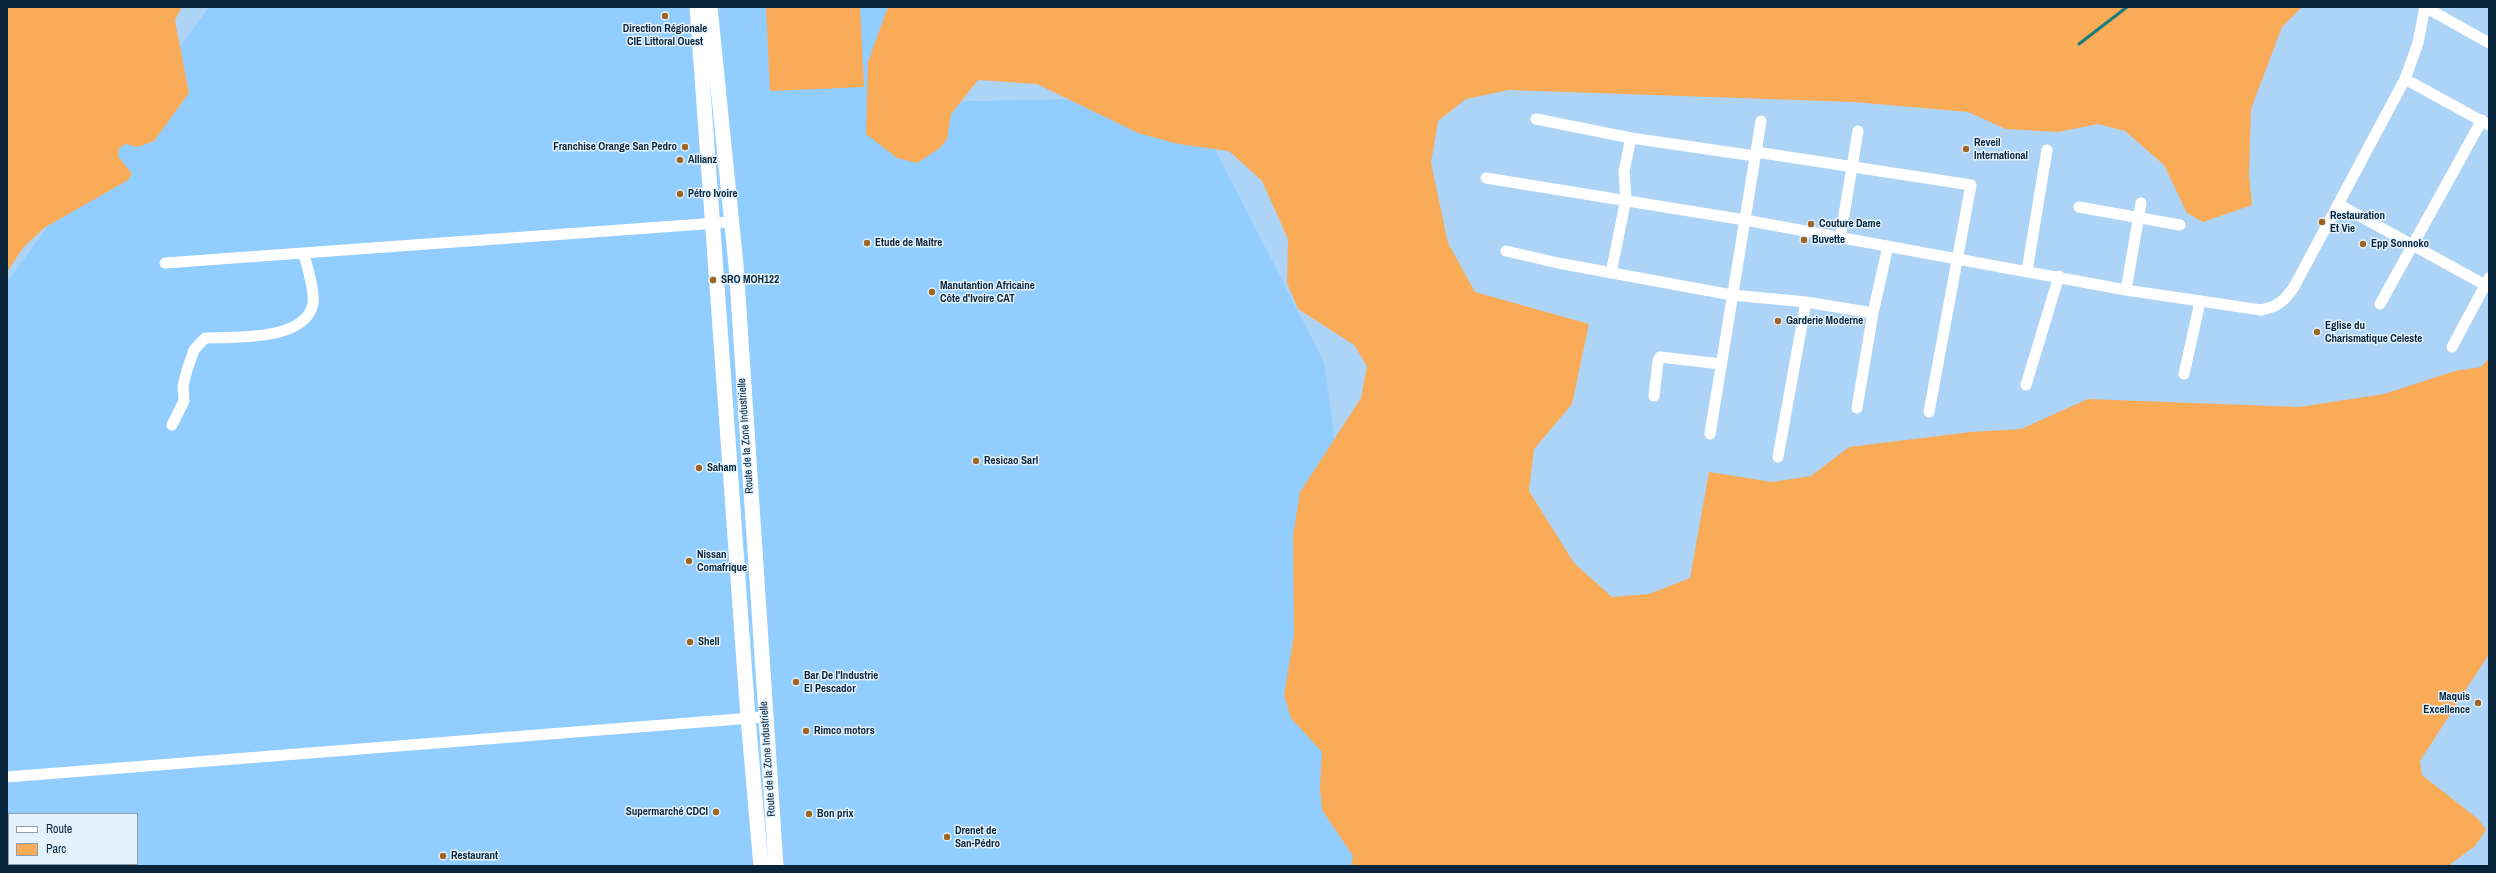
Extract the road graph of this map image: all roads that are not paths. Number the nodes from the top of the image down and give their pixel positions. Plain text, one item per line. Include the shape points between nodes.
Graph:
1 (697, 7) edge
2 (710, 7) edge
3 (2425, 7) edge
4 (2489, 43) edge
5 (2405, 79) junction
6 (1536, 119) dead end
7 (1761, 121) dead end
8 (2486, 122) edge
9 (1858, 131) dead end
10 (1631, 138) junction
11 (2047, 150) dead end
12 (1755, 154) junction
13 (1850, 166) junction
14 (1486, 178) dead end
15 (1626, 199) junction
16 (2142, 203) dead end
17 (2338, 204) junction
18 (2079, 207) dead end
19 (2139, 217) junction
20 (1745, 220) junction
21 (731, 222) junction
22 (712, 223) junction
23 (2180, 225) dead end
24 (1840, 239) junction
25 (2413, 245) junction
26 (1888, 246) junction
27 (1506, 251) dead end
28 (304, 255) junction
29 (1957, 259) junction
30 (165, 263) dead end
31 (2027, 271) junction
32 (1611, 273) junction
33 (2059, 276) junction
34 (2487, 281) edge
35 (2126, 290) junction
36 (1732, 295) junction
37 (1806, 302) junction
38 (2200, 302) junction
39 (2380, 304) dead end
40 (1873, 313) junction
41 (2452, 347) dead end
42 (1721, 364) junction
43 (2184, 374) dead end
44 (2026, 385) dead end
45 (1654, 396) dead end
46 (1857, 408) dead end
47 (1929, 412) dead end
48 (172, 425) dead end
49 (1710, 434) dead end
50 (1778, 457) dead end
51 (764, 717) junction
52 (748, 718) junction
53 (7, 777) edge
54 (761, 866) edge
55 (776, 866) edge

1 - 22 main road, Route de la Zone Industrielle
2 - 21 main road, Route de la Zone Industrielle
3 - 4 street
3 - 5 street via 2418,43
5 - 8 street
5 - 17 street
6 - 10 street
7 - 12 street
8 - 25 street
9 - 13 street
10 - 12 street
10 - 15 street via 1624,171
11 - 31 street
12 - 13 street
12 - 20 street
13 - 24 street
13 - 29 street via 1971,185
14 - 15 street
15 - 20 street
15 - 32 street
16 - 19 street
17 - 25 street
17 - 38 street via 2284,301 2273,308 2261,310
18 - 19 street
19 - 23 street
19 - 35 street
20 - 24 street
20 - 36 street
21 - 22 street
21 - 51 main road, Route de la Zone Industrielle via 736,265
22 - 28 street
22 - 52 main road, Route de la Zone Industrielle
24 - 26 street
25 - 34 street
25 - 39 street
26 - 29 street
26 - 40 street
27 - 32 street
28 - 30 street
28 - 48 street via 314,302 309,316 286,332 205,338 192,356 183,386 184,401
29 - 31 street
29 - 47 street
31 - 33 street
32 - 36 street
33 - 35 street
33 - 44 street
34 - 41 street
35 - 38 street
36 - 37 street
36 - 42 street
37 - 40 street
37 - 50 street
38 - 43 street
40 - 46 street
42 - 45 street via 1660,357
42 - 49 street
51 - 52 street
51 - 55 main road, Route de la Zone Industrielle
52 - 53 street
52 - 54 main road, Route de la Zone Industrielle

